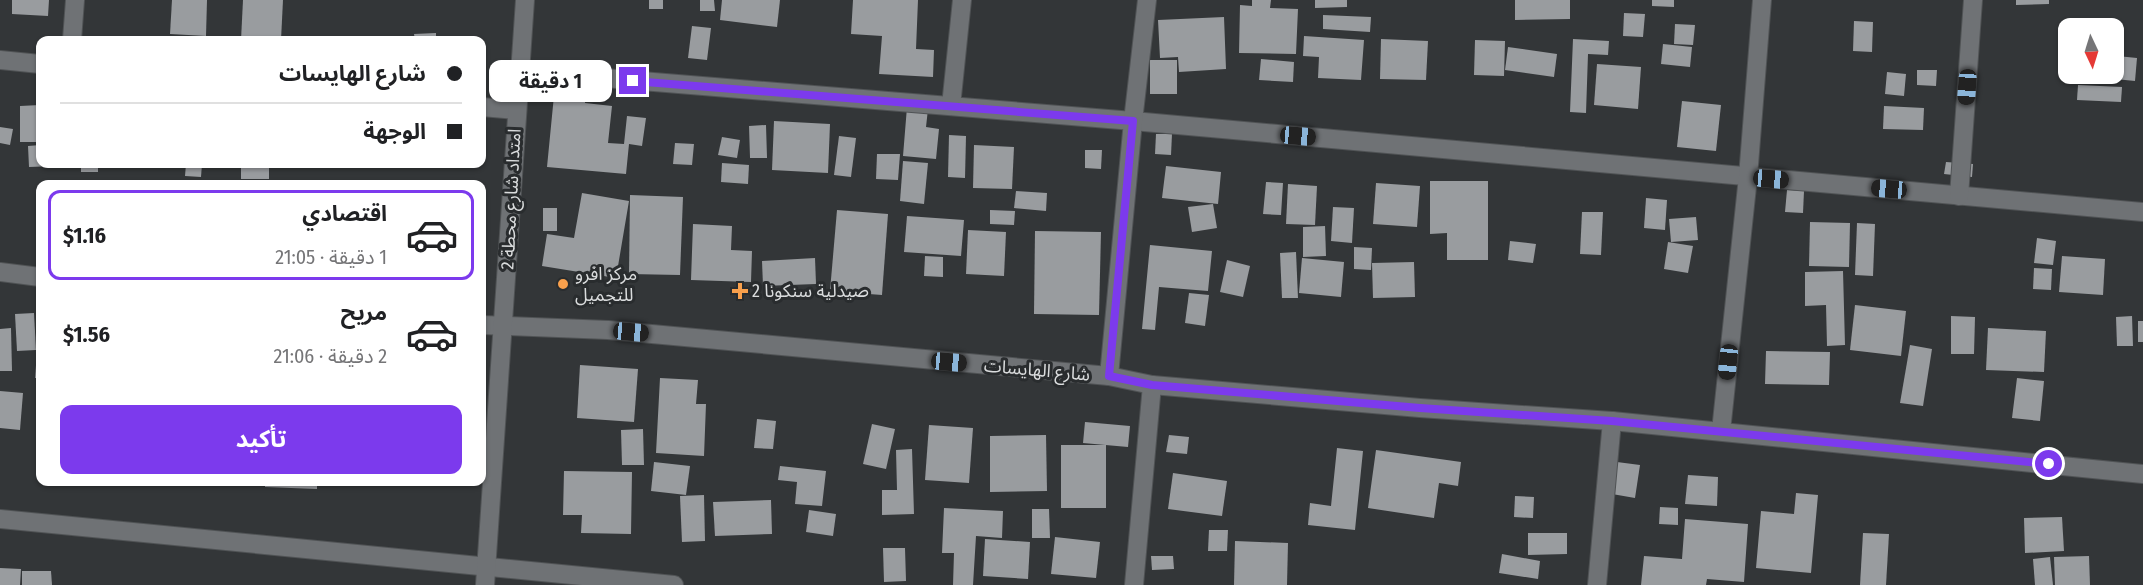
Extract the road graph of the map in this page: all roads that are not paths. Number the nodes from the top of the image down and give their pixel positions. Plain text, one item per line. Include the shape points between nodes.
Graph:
1 (75, 0) edge
2 (525, 0) edge
3 (962, 0) edge
4 (1147, 0) edge
5 (1762, 0) edge
6 (1973, 0) edge
7 (72, 36) edge
8 (0, 60) edge
9 (36, 64) edge
10 (519, 71) junction
11 (951, 106) junction
12 (486, 107) edge
13 (517, 110) junction
14 (1133, 121) junction
15 (1748, 177) junction
16 (1959, 196) junction
17 (2143, 212) edge
18 (0, 273) edge
19 (36, 277) edge
20 (486, 325) edge
21 (504, 327) junction
22 (1109, 376) junction
23 (1152, 385) junction
24 (1612, 421) junction
25 (1721, 431) junction
26 (2143, 474) edge
27 (0, 519) edge
28 (486, 576) edge
29 (674, 585) edge
30 (1134, 585) edge
31 (1597, 585) edge

1 - 7 street
2 - 10 street, امتداد شارع محطة 2
3 - 11 street
4 - 14 street
5 - 15 street
6 - 16 street
8 - 9 street
10 - 11 street
10 - 13 street, امتداد شارع محطة 2
11 - 14 street
12 - 13 street
13 - 21 street, امتداد شارع محطة 2
14 - 15 street
14 - 22 street
15 - 16 street
15 - 25 street
16 - 17 street
18 - 19 street
20 - 21 street, شارع الهايسات
21 - 22 street, شارع الهايسات via 608,330
21 - 28 street, امتداد شارع محطة 2
22 - 23 street, شارع الهايسات
23 - 24 street, شارع الهايسات
23 - 30 street
24 - 25 street, شارع الهايسات
24 - 31 street
25 - 26 street, شارع الهايسات
27 - 28 street
28 - 29 street

